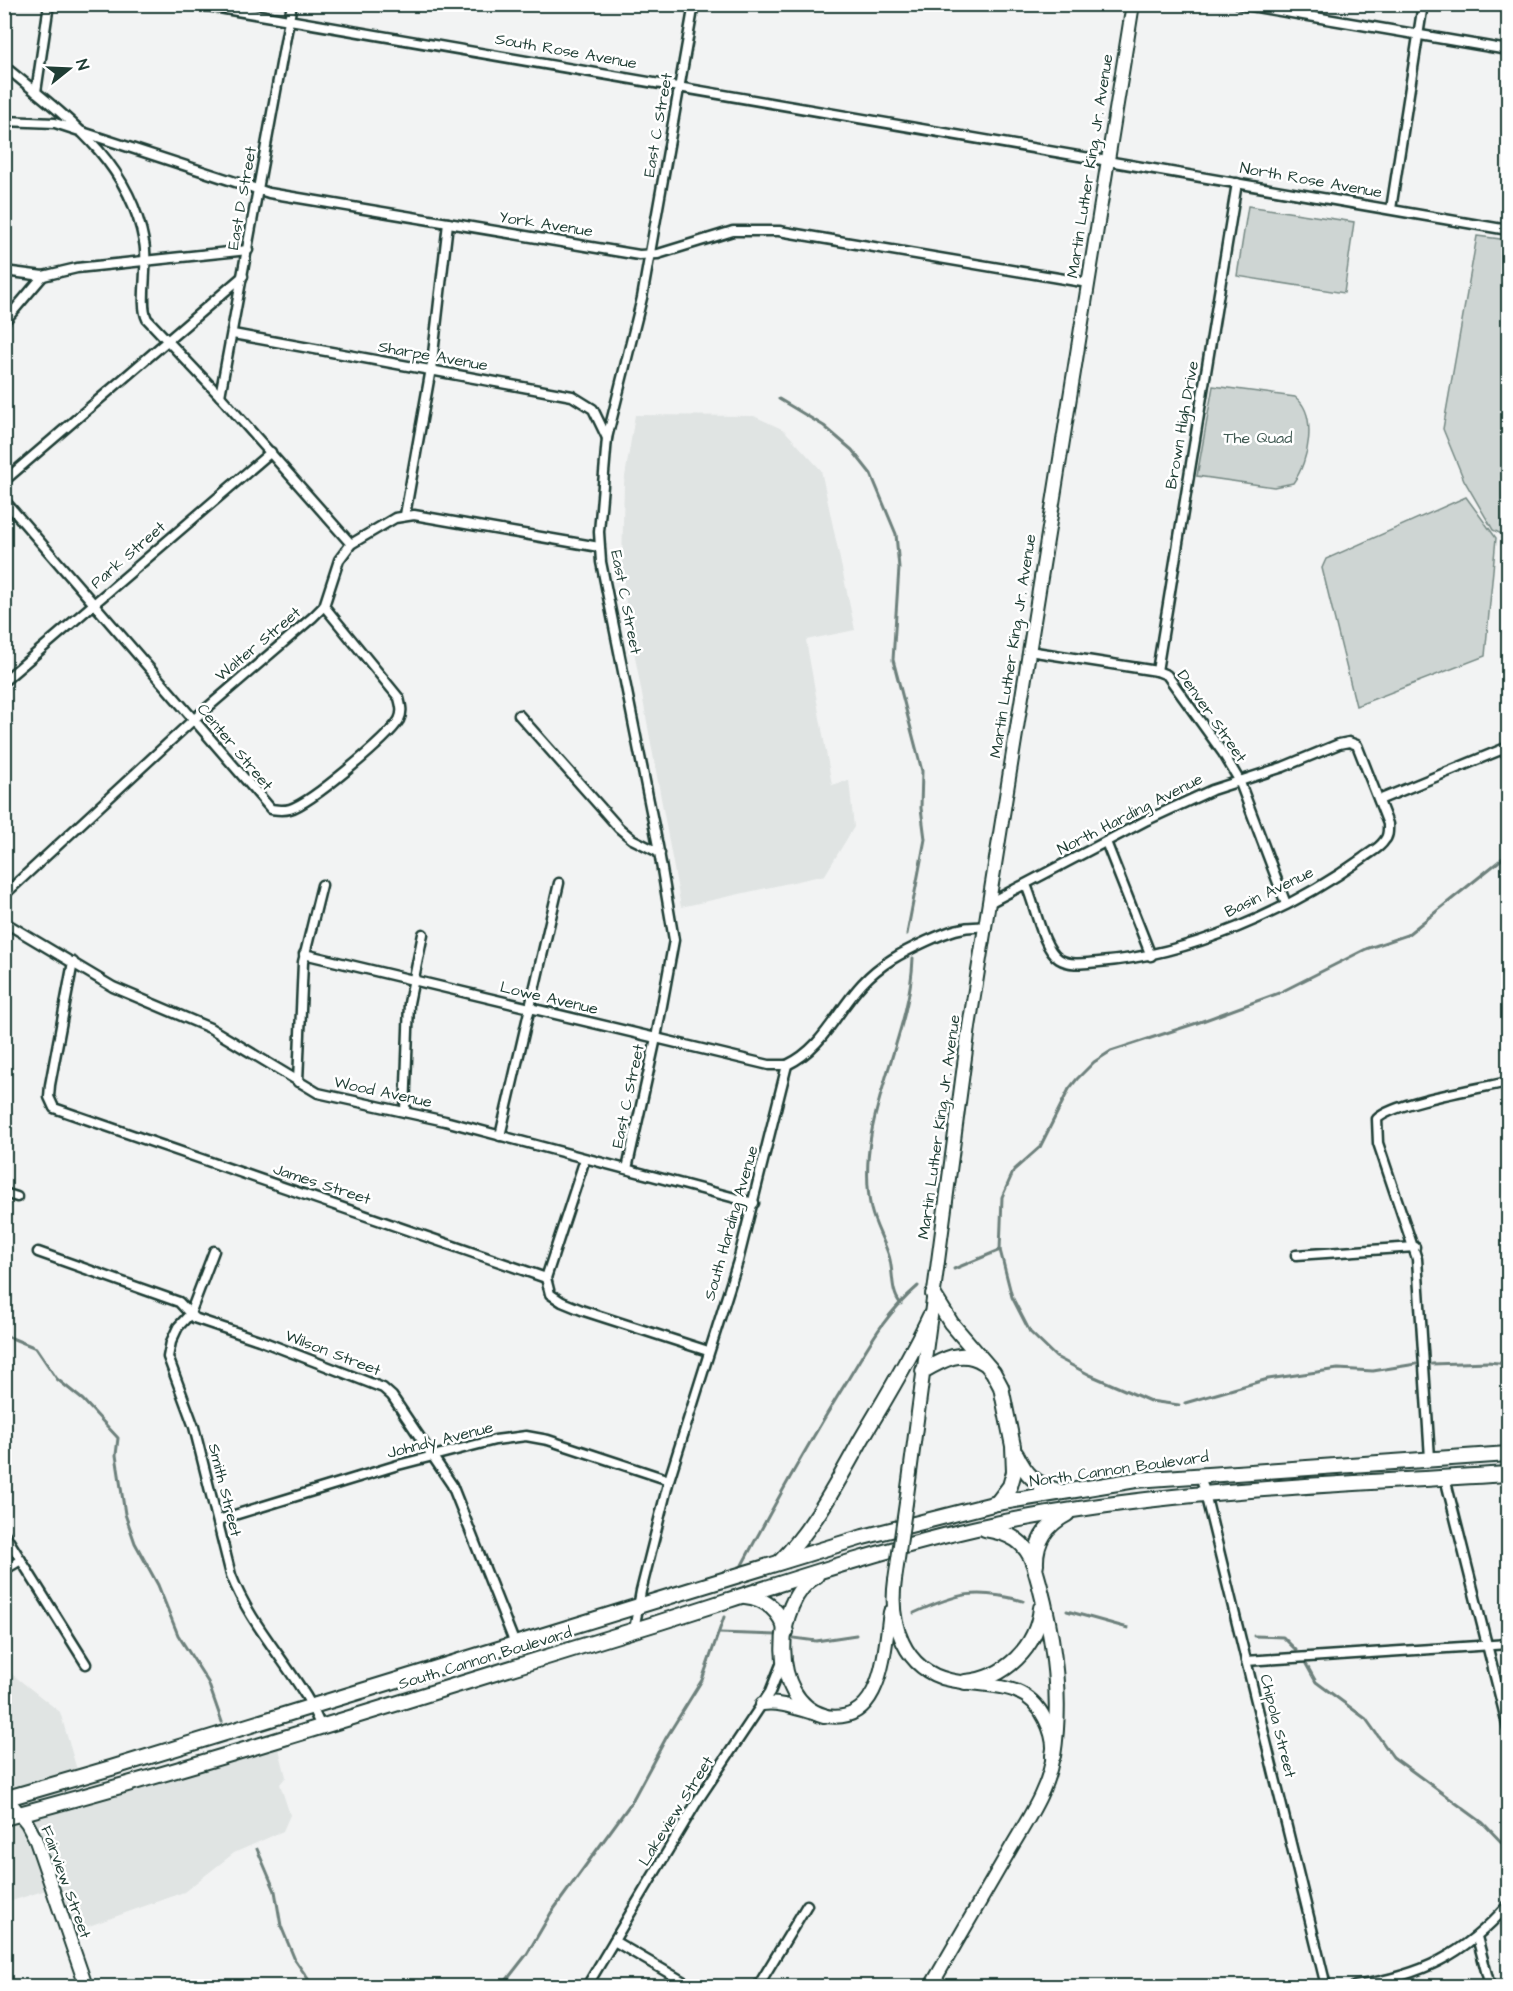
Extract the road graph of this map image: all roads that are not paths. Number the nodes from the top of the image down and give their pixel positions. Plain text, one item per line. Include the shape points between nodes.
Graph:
1 (49, 4) edge
2 (196, 4) edge
3 (292, 4) edge
4 (694, 4) edge
5 (1133, 4) edge
6 (1239, 4) edge
7 (1423, 4) edge
8 (289, 20) junction
9 (1418, 34) junction
10 (1509, 50) edge
11 (4, 66) edge
12 (680, 86) junction
13 (36, 92) junction
14 (4, 121) edge
15 (84, 132) junction
16 (1108, 161) junction
17 (1237, 183) junction
18 (258, 191) junction
19 (1391, 209) junction
20 (448, 223) junction
21 (1509, 230) edge
22 (248, 250) junction
23 (650, 255) junction
24 (147, 260) junction
25 (4, 272) edge
26 (243, 275) junction
27 (43, 276) junction
28 (1088, 283) junction
29 (4, 322) edge
30 (233, 334) junction
31 (167, 341) junction
32 (430, 371) junction
33 (220, 396) junction
34 (607, 438) junction
35 (271, 452) junction
36 (4, 481) edge
37 (4, 500) edge
38 (405, 515) junction
39 (351, 544) junction
40 (599, 547) junction
41 (94, 604) junction
42 (324, 606) junction
43 (1029, 651) junction
44 (1157, 671) junction
45 (4, 681) edge
46 (519, 715) dead end
47 (193, 720) junction
48 (1357, 745) joint
49 (1509, 747) edge
50 (1239, 780) junction
51 (1379, 801) junction
52 (1106, 842) junction
53 (660, 854) junction
54 (559, 883) dead end
55 (321, 885) dead end
56 (1026, 885) junction
57 (4, 895) edge
58 (988, 903) junction
59 (1286, 904) junction
60 (4, 922) edge
61 (985, 927) junction
62 (423, 934) dead end
63 (304, 954) junction
64 (1151, 956) junction
65 (73, 962) junction
66 (413, 980) junction
67 (528, 1008) junction
68 (656, 1038) junction
69 (787, 1065) junction
70 (298, 1082) junction
71 (1509, 1082) edge
72 (405, 1112) junction
73 (500, 1136) junction
74 (585, 1159) junction
75 (627, 1169) junction
76 (4, 1193) edge
77 (17, 1197) dead end
78 (754, 1203) junction
79 (1414, 1248) junction
80 (214, 1251) dead end
81 (38, 1252) dead end
82 (1296, 1255) dead end
83 (546, 1278) junction
84 (933, 1294) junction
85 (190, 1314) junction
86 (930, 1316) junction
87 (708, 1351) junction
88 (987, 1365) junction
89 (923, 1371) junction
90 (1013, 1446) junction
91 (1509, 1454) edge
92 (435, 1457) junction
93 (1430, 1458) junction
94 (1200, 1473) junction
95 (1509, 1474) edge
96 (1444, 1478) junction
97 (669, 1480) junction
98 (1060, 1491) junction
99 (1205, 1494) junction
100 (997, 1503) junction
101 (1087, 1508) junction
102 (218, 1520) junction
103 (975, 1529) junction
104 (4, 1533) edge
105 (21, 1560) junction
106 (779, 1563) junction
107 (4, 1570) edge
108 (828, 1570) junction
109 (1036, 1573) junction
110 (895, 1585) junction
111 (743, 1596) junction
112 (1041, 1597) junction
113 (638, 1607) junction
114 (634, 1630) junction
115 (786, 1634) junction
116 (515, 1644) junction
117 (1509, 1644) edge
118 (1488, 1646) junction
119 (784, 1650) junction
120 (1246, 1661) junction
121 (86, 1664) dead end
122 (965, 1682) junction
123 (762, 1704) junction
124 (311, 1707) junction
125 (824, 1716) junction
126 (321, 1726) junction
127 (1509, 1728) edge
128 (1053, 1756) junction
129 (5, 1797) edge
130 (20, 1814) junction
131 (4, 1818) edge
132 (807, 1905) dead end
133 (1509, 1905) edge
134 (1478, 1937) junction
135 (614, 1941) junction
136 (86, 1986) edge
137 (587, 1986) edge
138 (691, 1986) edge
139 (759, 1986) edge
140 (930, 1986) edge
141 (1326, 1986) edge
142 (1355, 1986) edge
143 (1490, 1986) edge

1 - 13 street
2 - 8 street, South Rose Avenue
3 - 8 street, East D Street
4 - 12 street, East C Street
5 - 16 main road, Martin Luther King, Jr. Avenue
6 - 9 street
7 - 9 street
8 - 12 street, South Rose Avenue
8 - 18 street, East D Street
9 - 10 street
9 - 19 street
11 - 13 street
12 - 16 street, South Rose Avenue
12 - 23 street, East C Street
13 - 15 street
14 - 15 street, York Avenue via 43,121
15 - 18 street, York Avenue
15 - 24 street via 127,188
16 - 17 street, North Rose Avenue
16 - 28 main road, Martin Luther King, Jr. Avenue
17 - 19 street, North Rose Avenue
17 - 44 street, Brown High Drive
18 - 20 street, York Avenue
18 - 22 street, East D Street
19 - 21 street, North Rose Avenue
20 - 23 street, York Avenue
20 - 32 street
22 - 24 street
22 - 26 street, East D Street
23 - 28 street, York Avenue via 733,231 779,231
23 - 34 street, East C Street
24 - 27 street
24 - 31 street via 143,309
25 - 27 street
26 - 30 street, East D Street
26 - 31 street
27 - 29 street
28 - 43 main road, Martin Luther King, Jr. Avenue
30 - 32 street, Sharpe Avenue
30 - 33 street, East D Street
31 - 33 street
31 - 36 street
32 - 34 street, Sharpe Avenue via 572,396 593,408
32 - 38 street
33 - 35 street
34 - 40 street, East C Street
35 - 39 street
35 - 41 street, Park Street
37 - 41 street, Center Street
38 - 39 street, Walter Street
38 - 40 street
39 - 42 street, Walter Street via 339,560
40 - 53 street, East C Street
41 - 45 street, Park Street
41 - 47 street, Center Street
42 - 47 street, Walter Street
42 - 47 street, Center Street via 391,687 402,708 392,730 339,776 291,809 271,809
43 - 44 street, Denver Street
43 - 58 main road, Martin Luther King, Jr. Avenue
44 - 50 street, Denver Street via 1167,675 1178,689
46 - 53 street via 619,828
47 - 57 street, Walter Street
48 - 50 street, North Harding Avenue via 1339,744
48 - 51 street, Basin Avenue
49 - 51 street
50 - 52 street, North Harding Avenue via 1147,819
50 - 59 street, Denver Street
51 - 59 street, Basin Avenue via 1388,824 1384,842 1346,870
52 - 56 street, North Harding Avenue
52 - 64 street
53 - 68 street, East C Street via 674,940
54 - 67 street
55 - 63 street
56 - 58 street, North Harding Avenue
56 - 64 street, Basin Avenue via 1047,944 1058,958 1083,963
58 - 61 main road, Martin Luther King, Jr. Avenue
59 - 64 street, Basin Avenue via 1212,936
60 - 65 street, Wood Avenue
61 - 69 street via 950,931 884,964 861,984 814,1046
61 - 84 main road, Martin Luther King, Jr. Avenue
62 - 66 street
63 - 66 street, Lowe Avenue
63 - 70 street
65 - 70 street, Wood Avenue via 113,987 210,1028
65 - 83 street, James Street via 50,1085 49,1097 54,1108
66 - 67 street, Lowe Avenue
66 - 72 street
67 - 68 street, Lowe Avenue
67 - 73 street
68 - 69 street, Lowe Avenue via 769,1065
68 - 75 street, East C Street
69 - 78 street, South Harding Avenue
70 - 72 street, Wood Avenue via 330,1097
71 - 79 street via 1400,1107 1377,1119 1378,1143
72 - 73 street, Wood Avenue
73 - 74 street, Wood Avenue
74 - 75 street, Wood Avenue
74 - 83 street
75 - 78 street, Wood Avenue
76 - 77 street
78 - 87 street, South Harding Avenue
79 - 82 street
79 - 93 street
80 - 85 street, Smith Street
81 - 85 street, Wilson Street via 179,1302
83 - 87 street via 550,1294 562,1302
84 - 86 main road, Martin Luther King, Jr. Avenue
84 - 88 main road via 951,1323
85 - 92 street, Wilson Street via 210,1325 377,1384 392,1396
85 - 102 street, Smith Street via 178,1327 168,1357 194,1427
86 - 89 main road
86 - 106 main road via 820,1512
87 - 97 street, South Harding Avenue
88 - 89 main road via 962,1356 945,1359
88 - 90 main road via 1001,1387
89 - 110 main road, bridge
90 - 98 main road via 1029,1477
90 - 100 main road via 1013,1479
91 - 93 main road, North Cannon Boulevard
92 - 97 street, Johndy Avenue via 495,1440 526,1436
92 - 102 street, Johndy Avenue
92 - 116 street, Wilson Street via 452,1485
93 - 94 main road, North Cannon Boulevard
94 - 98 main road, North Cannon Boulevard
94 - 99 street, Chipola Street
95 - 96 main road, North Cannon Boulevard
96 - 99 main road, North Cannon Boulevard
96 - 118 street
97 - 113 street, South Harding Avenue
98 - 100 main road, North Cannon Boulevard
99 - 101 main road, North Cannon Boulevard
99 - 120 street, Chipola Street
100 - 106 main road, North Cannon Boulevard
101 - 103 main road, North Cannon Boulevard
101 - 109 main road via 1064,1515 1046,1530 1037,1548
102 - 124 street, Smith Street via 237,1591
103 - 108 main road, South Cannon Boulevard
103 - 109 main road via 1000,1532 1019,1540 1030,1553
104 - 105 street
105 - 107 street
105 - 121 street
106 - 113 main road, South Cannon Boulevard
108 - 111 main road, South Cannon Boulevard
108 - 115 main road via 812,1577 800,1590
109 - 112 main road
110 - 122 main road via 896,1625 909,1653 934,1675
110 - 125 main road via 873,1695 851,1713
111 - 114 main road, South Cannon Boulevard
111 - 115 main road via 771,1606 782,1619
112 - 122 main road via 1036,1629 1021,1654 996,1673
112 - 128 main road via 1057,1688
113 - 114 street, South Harding Avenue
113 - 116 main road, South Cannon Boulevard
114 - 126 main road, South Cannon Boulevard
115 - 119 main road
116 - 124 main road, South Cannon Boulevard
117 - 118 street
118 - 120 street
118 - 127 street
119 - 123 street, Lakeview Street via 777,1679
119 - 125 main road via 791,1689 809,1709
120 - 141 street, Chipola Street
122 - 128 main road via 1002,1685 1030,1700 1047,1723
123 - 125 main road via 780,1704
123 - 135 street, Lakeview Street via 698,1800
124 - 126 street, Smith Street
124 - 129 main road, South Cannon Boulevard
126 - 130 main road, South Cannon Boulevard
128 - 140 main road via 1038,1800
129 - 130 main road, Fairview Street
130 - 131 main road, South Cannon Boulevard
130 - 136 main road, Fairview Street via 35,1839
132 - 139 street
133 - 134 street
134 - 142 street via 1430,1966
134 - 143 street
135 - 137 street, Lakeview Street
135 - 138 street

